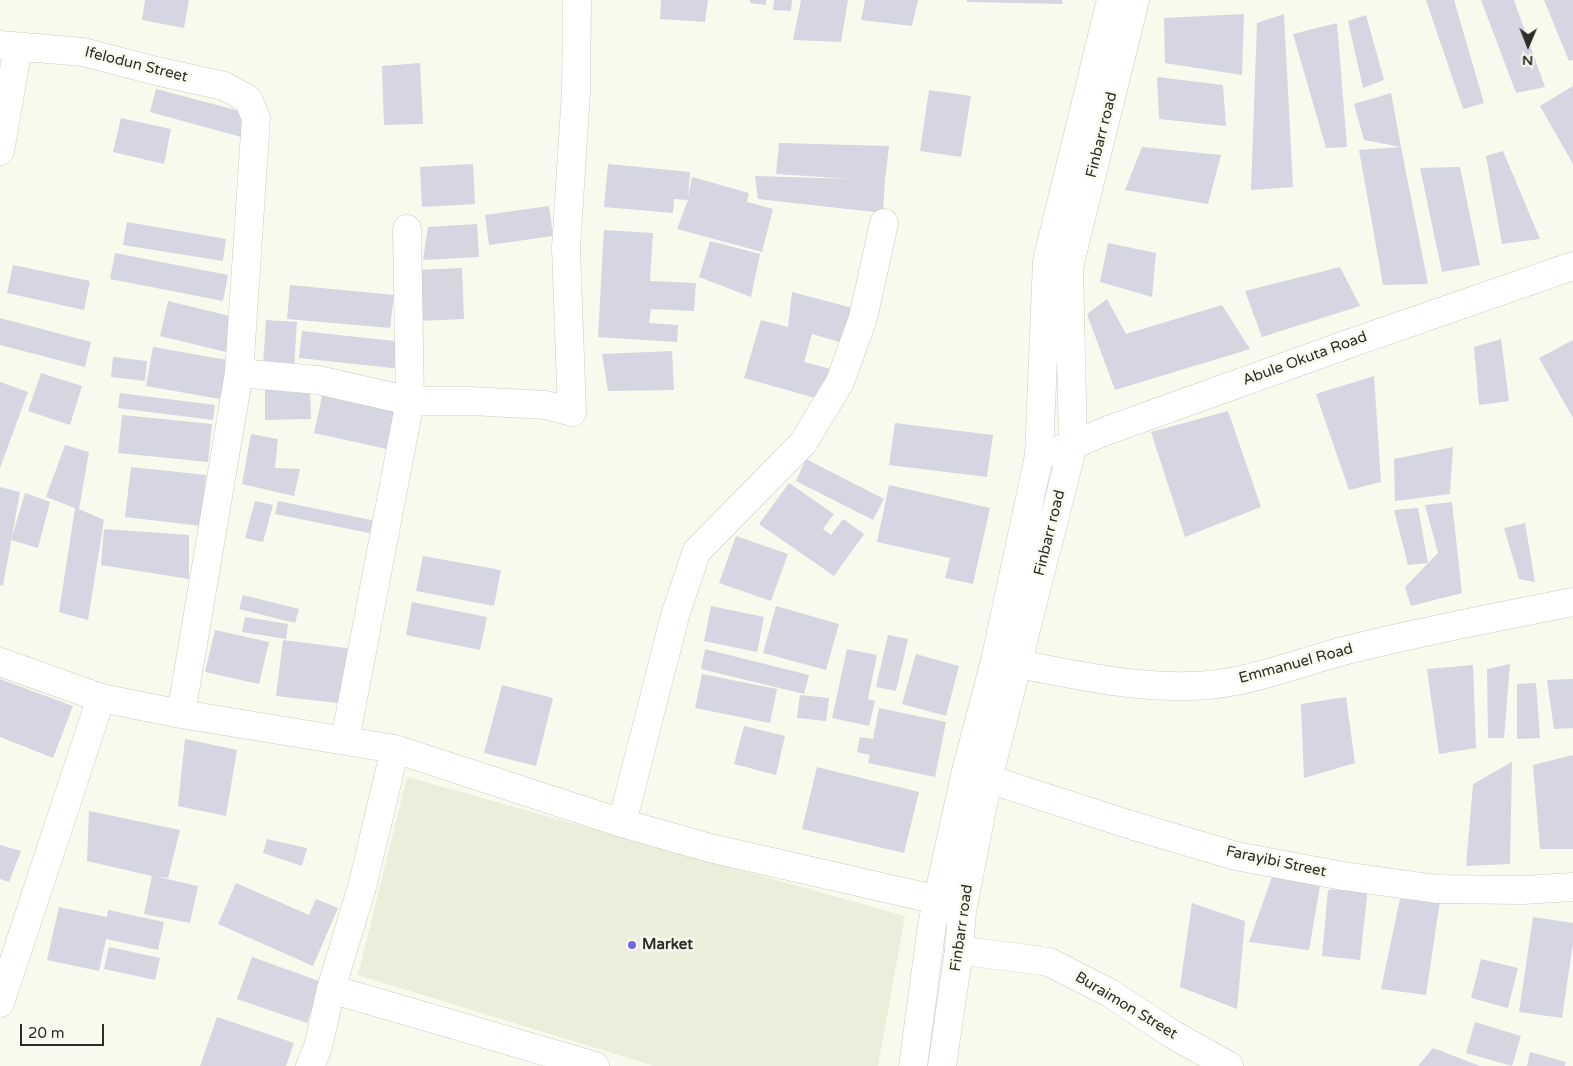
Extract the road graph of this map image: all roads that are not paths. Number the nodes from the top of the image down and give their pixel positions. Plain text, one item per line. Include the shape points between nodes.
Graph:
1 (577, 0) edge
2 (1111, 0) edge
3 (1135, 0) edge
4 (9, 46) edge
5 (0, 151) edge
6 (884, 223) dead end
7 (407, 229) dead end
8 (1573, 266) edge
9 (238, 374) junction
10 (410, 401) junction
11 (1073, 445) junction
12 (1039, 456) junction
13 (1573, 602) edge
14 (0, 662) edge
15 (1017, 664) junction
16 (101, 698) junction
17 (180, 714) junction
18 (345, 740) junction
19 (395, 749) junction
20 (988, 779) junction
21 (622, 823) junction
22 (1573, 887) edge
23 (938, 900) junction
24 (959, 950) junction
25 (331, 989) junction
26 (0, 1003) edge
27 (310, 1066) edge
28 (595, 1066) edge
29 (913, 1066) edge
30 (942, 1066) edge
31 (1229, 1066) edge

1 - 10 street via 576,92 566,248 572,412 546,405
2 - 12 street, Finbarr road via 1047,261
3 - 11 street, Finbarr road via 1069,267
4 - 5 street
4 - 9 street, Ifelodun Street via 83,52 224,86 248,99 256,118
6 - 21 street via 863,318 840,382 803,443 697,552 676,612
7 - 10 street
8 - 11 street, Abule Okuta Road
9 - 10 street via 318,380
9 - 17 street
10 - 18 street
11 - 12 street, Abule Okuta Road
11 - 15 street, Finbarr road
12 - 23 street, Finbarr road
13 - 15 street, Emmanuel Road via 1446,627 1231,682 1190,686 1138,685
14 - 16 street
15 - 20 street, Finbarr road
16 - 17 street
16 - 26 street
17 - 18 street
18 - 19 street
19 - 21 street
19 - 25 street via 362,887
20 - 22 street, Farayibi Street via 1236,856 1343,876 1436,889
20 - 24 street, Finbarr road via 962,911
21 - 23 street via 710,848
23 - 29 street, Finbarr road
24 - 30 street, Finbarr road
24 - 31 street, Buraimon Street via 1049,962 1110,993 1172,1034
25 - 27 street via 318,1047
25 - 28 street

